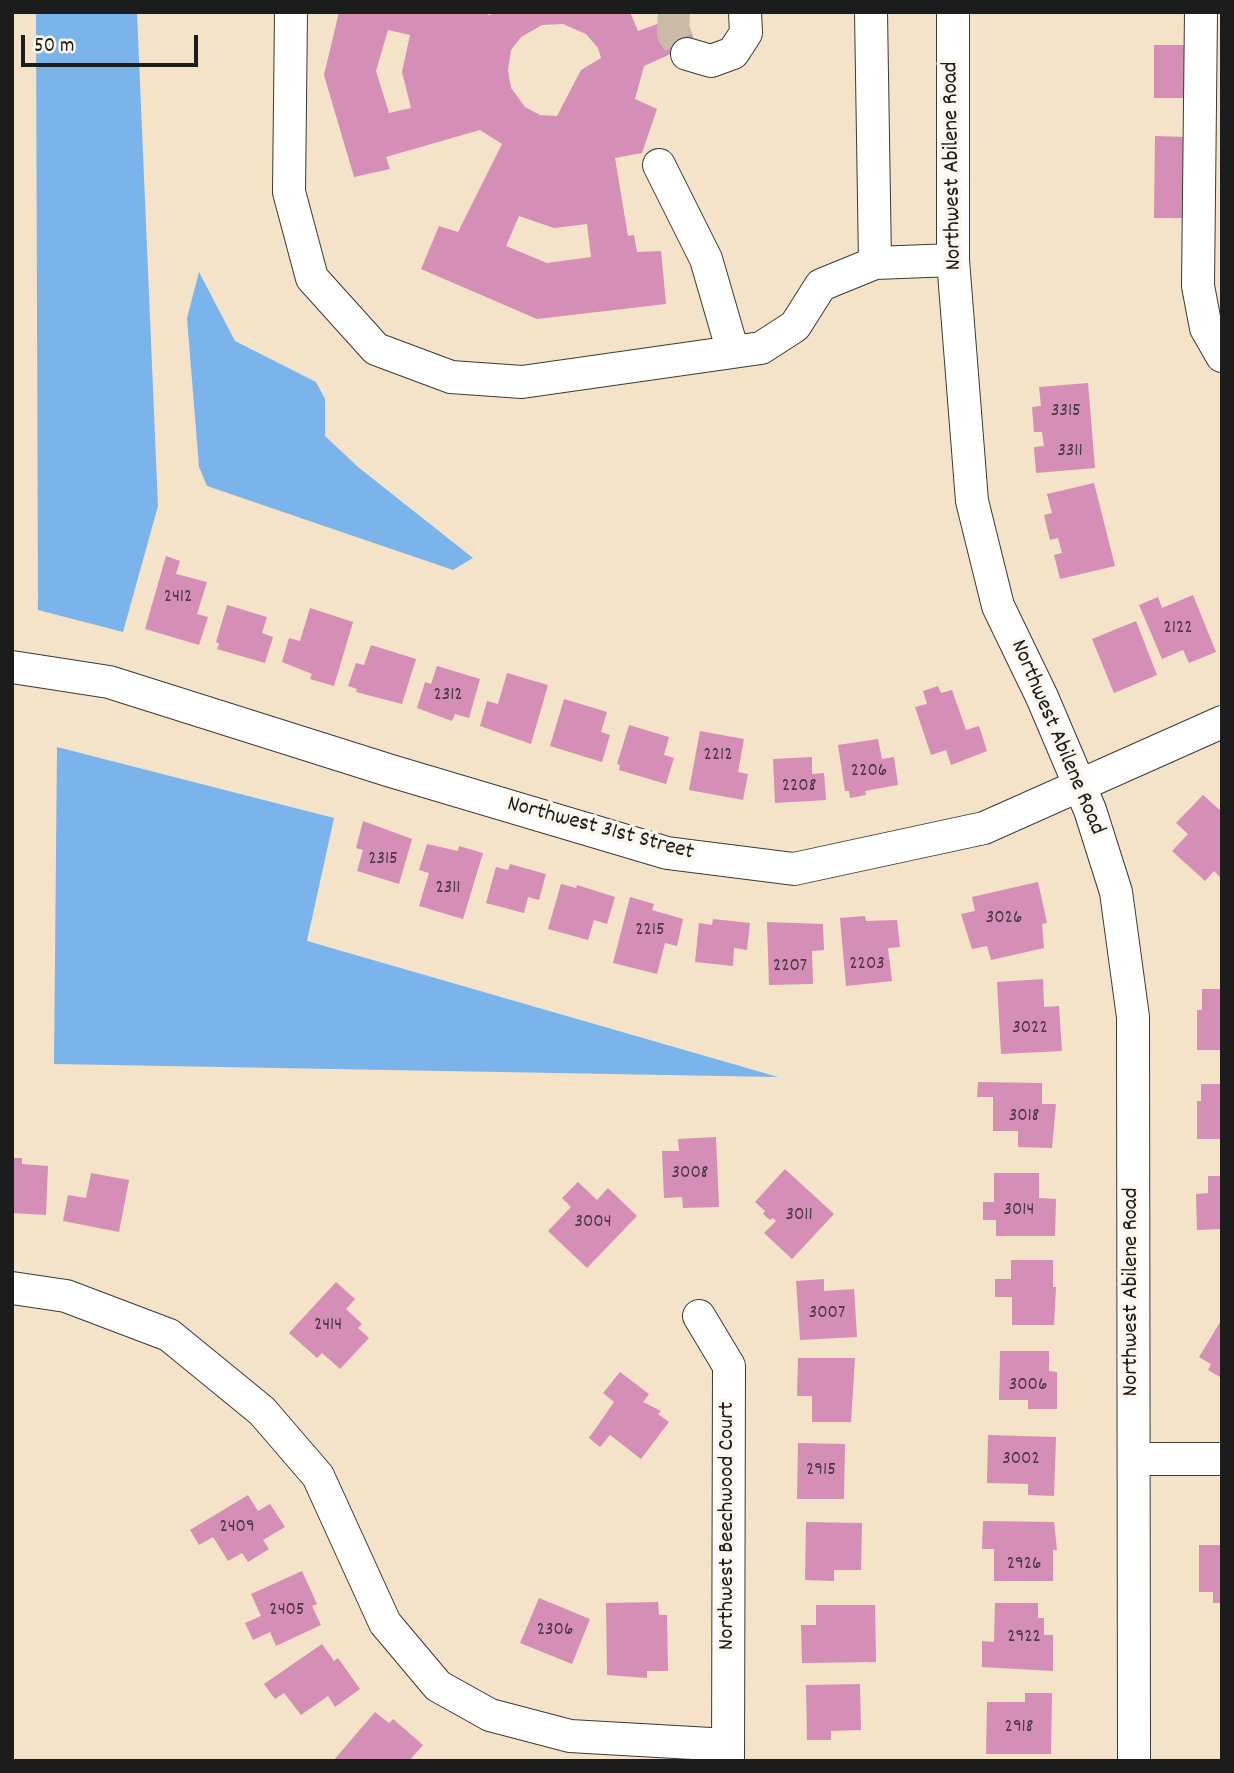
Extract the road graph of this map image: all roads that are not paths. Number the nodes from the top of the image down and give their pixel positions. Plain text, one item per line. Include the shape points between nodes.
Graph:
1 (291, 12) edge
2 (745, 12) edge
3 (872, 12) edge
4 (953, 12) edge
5 (1202, 12) edge
6 (687, 54) dead end
7 (659, 165) dead end
8 (953, 260) junction
9 (875, 263) junction
10 (733, 352) junction
11 (1222, 356) edge
12 (12, 667) edge
13 (1222, 722) edge
14 (1080, 783) junction
15 (12, 1288) edge
16 (699, 1316) dead end
17 (1134, 1459) junction
18 (1222, 1460) edge
19 (728, 1753) edge
20 (1134, 1761) edge

1 - 10 street via 289,192 312,278 376,349 451,377 522,382
2 - 6 street via 746,33 733,53 710,61
3 - 9 street
4 - 8 street, Northwest Abilene Road
5 - 11 street via 1199,286 1206,328
7 - 10 street via 706,259
8 - 9 street
8 - 14 street, Northwest Abilene Road via 972,501 998,606
9 - 10 street via 821,285 794,326 761,348
12 - 14 street, Northwest 31st Street via 109,682 667,853 794,869 984,828
13 - 14 street, Northwest 31st Street
14 - 17 street, Northwest Abilene Road via 1116,892 1133,1017
15 - 19 street via 66,1296 169,1335 262,1411 318,1476 385,1623 438,1686 490,1715 570,1736
16 - 19 street, Northwest Beechwood Court via 729,1366
17 - 18 street
17 - 20 street, Northwest Abilene Road

